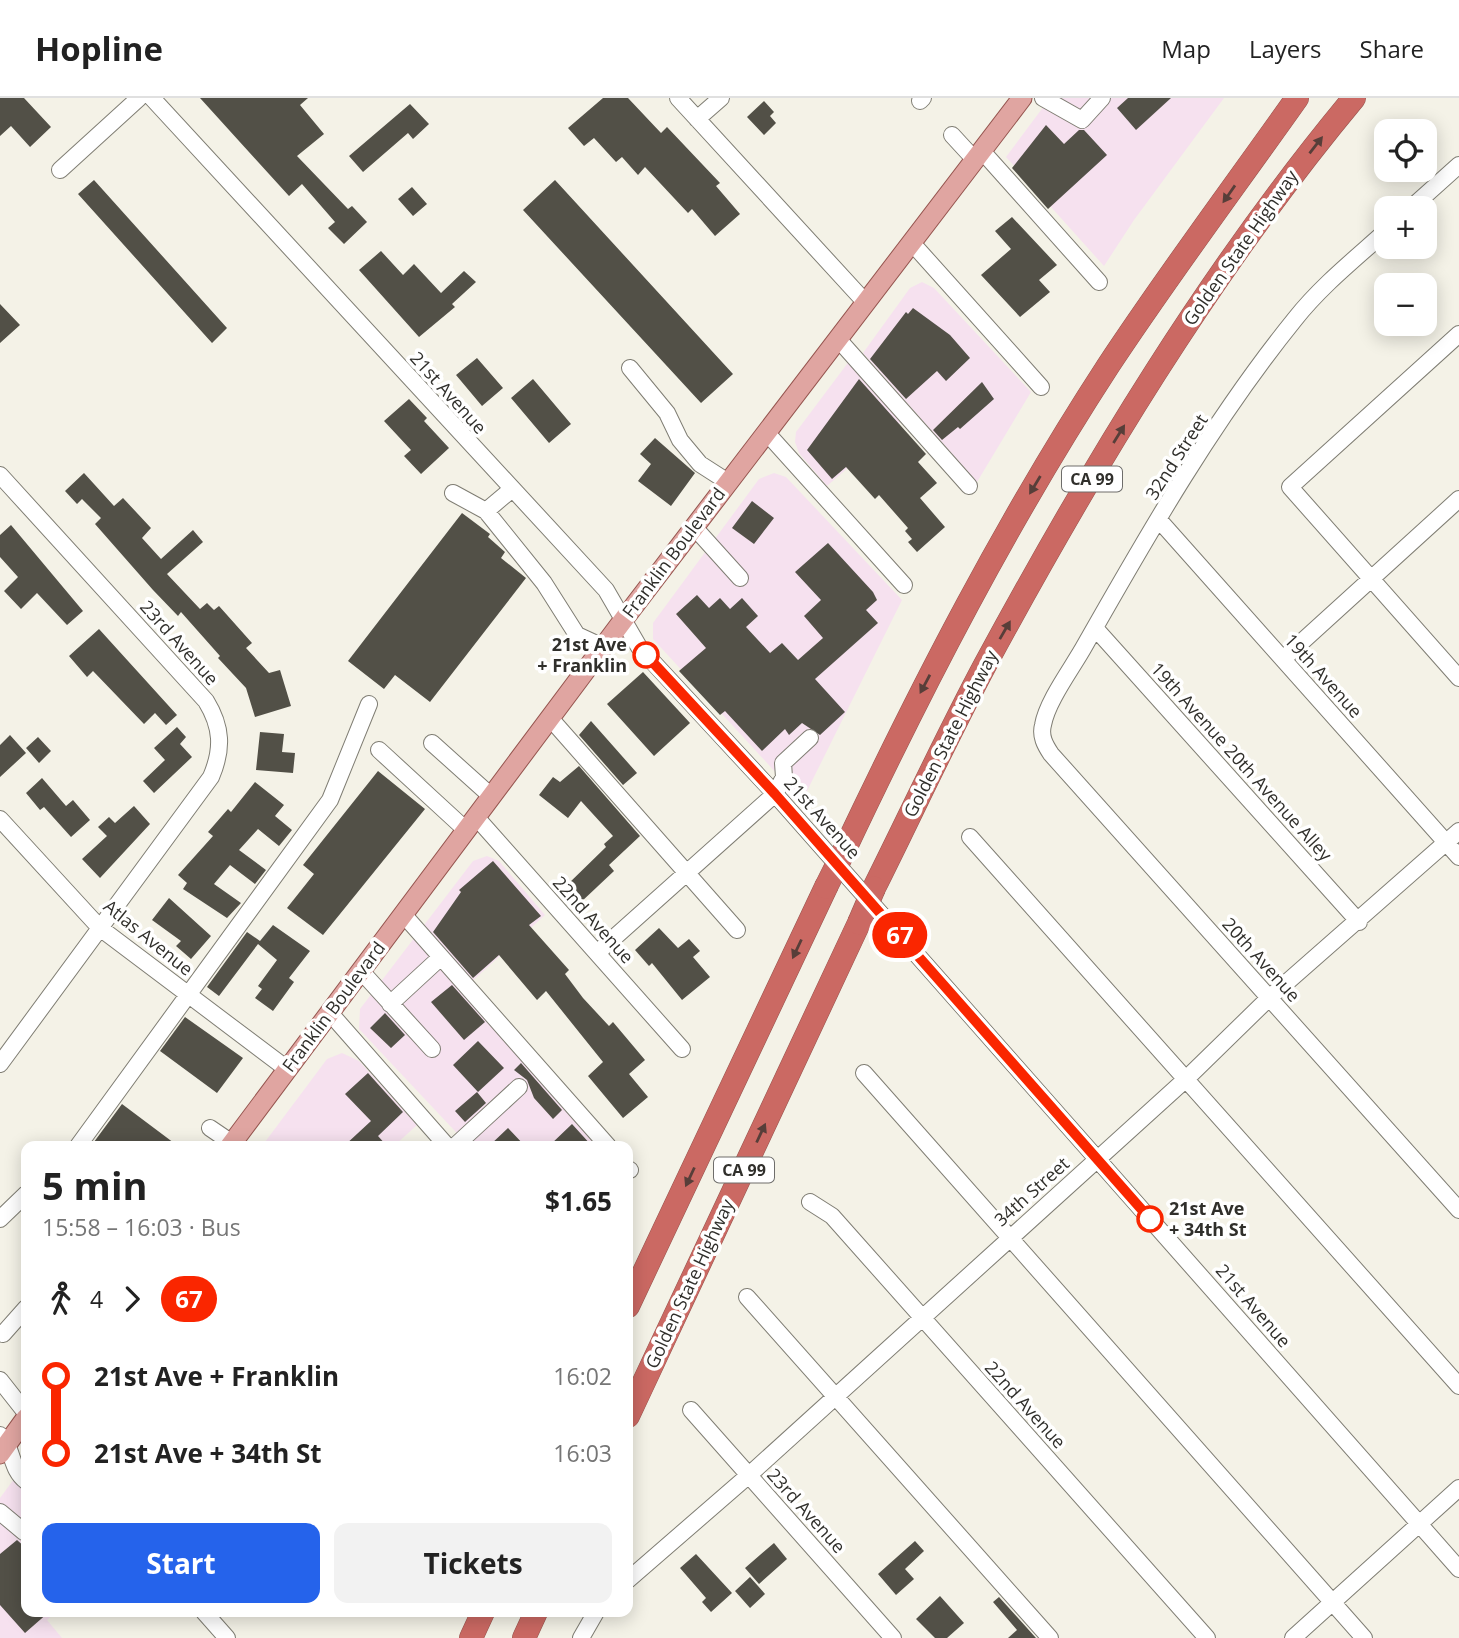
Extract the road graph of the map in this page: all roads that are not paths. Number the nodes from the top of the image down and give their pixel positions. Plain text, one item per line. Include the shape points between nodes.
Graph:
1 (139, 98) edge
2 (152, 98) edge
3 (678, 98) edge
4 (721, 98) edge
5 (1022, 98) edge
6 (1043, 98) edge
7 (1102, 98) edge
8 (1297, 98) edge
9 (1354, 98) edge
10 (697, 119) junction
11 (952, 135) dead end
12 (978, 155) junction
13 (1459, 165) edge
14 (60, 170) dead end
15 (1424, 196) edge
16 (1374, 242) edge
17 (912, 243) junction
18 (1099, 282) dead end
19 (866, 303) junction
20 (1459, 334) edge
21 (838, 339) junction
22 (631, 368) dead end
23 (1041, 387) dead end
24 (766, 432) junction
25 (0, 475) edge
26 (728, 482) junction
27 (969, 486) dead end
28 (511, 490) junction
29 (453, 493) dead end
30 (1459, 499) edge
31 (486, 511) junction
32 (1159, 520) junction
33 (694, 527) junction
34 (740, 578) dead end
35 (1372, 579) junction
36 (904, 585) dead end
37 (624, 619) junction
38 (1095, 628) junction
39 (603, 647) junction
40 (1283, 659) junction
41 (1458, 674) edge
42 (369, 704) dead end
43 (550, 718) junction
44 (1042, 733) joint
45 (810, 738) dead end
46 (432, 743) dead end
47 (379, 750) dead end
48 (775, 794) junction
49 (491, 796) junction
50 (0, 819) edge
51 (471, 824) junction
52 (1459, 831) edge
53 (970, 837) dead end
54 (1446, 843) junction
55 (1459, 857) edge
56 (687, 873) junction
57 (403, 914) junction
58 (1359, 922) junction
59 (100, 928) junction
60 (737, 930) dead end
61 (597, 953) junction
62 (441, 957) junction
63 (361, 971) junction
64 (188, 995) junction
65 (1269, 998) junction
66 (390, 1004) junction
67 (330, 1013) junction
68 (432, 1049) dead end
69 (682, 1049) dead end
70 (0, 1064) edge
71 (287, 1069) junction
72 (864, 1073) dead end
73 (1186, 1079) junction
74 (519, 1087) dead end
75 (210, 1128) dead end
76 (82, 1141) edge
77 (226, 1141) edge
78 (234, 1141) edge
79 (443, 1141) edge
80 (460, 1141) edge
81 (604, 1141) edge
82 (1097, 1159) junction
83 (21, 1199) edge
84 (810, 1202) dead end
85 (1459, 1210) edge
86 (0, 1219) edge
87 (1010, 1238) junction
88 (633, 1295) edge
89 (747, 1297) dead end
90 (21, 1314) edge
91 (922, 1318) junction
92 (3, 1334) dead end
93 (1, 1384) edge
94 (1459, 1385) edge
95 (835, 1396) junction
96 (633, 1405) edge
97 (21, 1410) edge
98 (691, 1410) dead end
99 (21, 1422) edge
100 (3, 1444) edge
101 (749, 1475) junction
102 (21, 1478) edge
103 (1459, 1488) edge
104 (0, 1512) edge
105 (1419, 1524) junction
106 (21, 1530) edge
107 (1459, 1569) edge
108 (633, 1576) edge
109 (1332, 1603) junction
110 (208, 1617) edge
111 (481, 1617) edge
112 (534, 1617) edge
113 (593, 1617) edge
114 (227, 1638) edge
115 (471, 1638) edge
116 (524, 1638) edge
117 (581, 1638) edge
118 (893, 1638) edge
119 (1050, 1638) edge
120 (1207, 1638) edge
121 (1293, 1638) edge
122 (1364, 1638) edge

1 - 14 street
2 - 28 street, 21st Avenue
3 - 10 street
4 - 10 street
5 - 12 main road, Franklin Boulevard
6 - 7 street via 1082,120
8 -> 88 highway, CA 99, bridge via 1108,366 1000,543 904,725
96 -> 9 highway, Golden State Highway / CA 99, bridge via 874,888 984,666 1193,314
10 - 19 street
11 - 12 street
12 - 17 main road, Franklin Boulevard
12 - 18 street
13 - 15 street
16 - 32 street, 32nd Street via 1327,284 1257,368
17 - 19 main road, Franklin Boulevard
17 - 23 street
19 - 21 main road, Franklin Boulevard
20 - 35 street via 1290,487
21 - 24 main road, Franklin Boulevard
21 - 27 street
22 - 26 street via 700,464
24 - 26 main road, Franklin Boulevard
24 - 36 street
25 - 59 street, 23rd Avenue via 206,701 219,727 218,761 211,777
26 - 33 main road, Franklin Boulevard
28 - 31 street
28 - 37 street, 21st Avenue via 606,590
29 - 31 street
30 - 35 street
31 - 39 street via 544,583 577,635
32 - 38 street, 32nd Street
32 - 40 street, 19th Avenue
33 - 34 street
33 - 37 main road, Franklin Boulevard
35 - 40 street
35 - 41 street
37 - 39 main road, Franklin Boulevard
37 - 48 street, 21st Avenue via 639,647
38 - 44 street, 32nd Street via 1047,712
38 - 58 street, 19th Avenue 20th Avenue Alley
39 - 43 main road, Franklin Boulevard
40 - 54 street, 19th Avenue
42 - 64 street via 330,800
43 - 49 main road, Franklin Boulevard
43 - 56 street
44 - 65 street, 20th Avenue via 1051,754
45 - 48 street via 783,763 784,777
46 - 49 street
47 - 51 street, 22nd Avenue
48 - 56 street
48 - 82 street, 21st Avenue
49 - 51 main road, Franklin Boulevard
50 - 59 street, Atlas Avenue
51 - 57 main road, Franklin Boulevard
51 - 61 street, 22nd Avenue
52 - 54 street, 34th Street
53 - 73 street
54 - 55 street, 19th Avenue
54 - 58 street, 34th Street
56 - 60 street
56 - 61 street
57 - 62 street
57 - 63 main road, Franklin Boulevard
58 - 65 street, 34th Street
59 - 64 street, Atlas Avenue
59 - 70 street, 23rd Avenue
61 - 69 street, 22nd Avenue
62 - 66 street
62 - 81 street
63 - 66 street
63 - 67 main road, Franklin Boulevard
64 - 71 street, Atlas Avenue
64 - 76 street
65 - 73 street, 34th Street
65 - 85 street, 20th Avenue
66 - 68 street
67 - 71 main road, Franklin Boulevard
67 - 79 street
71 - 78 main road, Franklin Boulevard
72 - 87 street
73 - 82 street, 34th Street
73 - 94 street
74 - 80 street
75 - 77 street
82 - 87 street, 34th Street
82 - 105 street, 21st Avenue
83 - 86 street
84 - 91 street, 22nd Avenue via 832,1216
87 - 91 street, 34th Street
87 - 109 street
89 - 95 street
90 - 92 street
91 - 95 street, 34th Street
91 - 120 street, 22nd Avenue
93 - 97 street
95 - 101 street, 34th Street
95 - 119 street
98 - 101 street, 23rd Avenue
99 - 100 main road
100 - 102 street
101 - 108 street, 34th Street
101 - 118 street, 23rd Avenue
103 - 105 street
104 - 106 street
105 - 107 street, 21st Avenue
105 - 109 street
109 - 121 street
109 - 122 street
110 - 114 street
111 - 115 highway
112 - 116 highway
113 - 117 street

